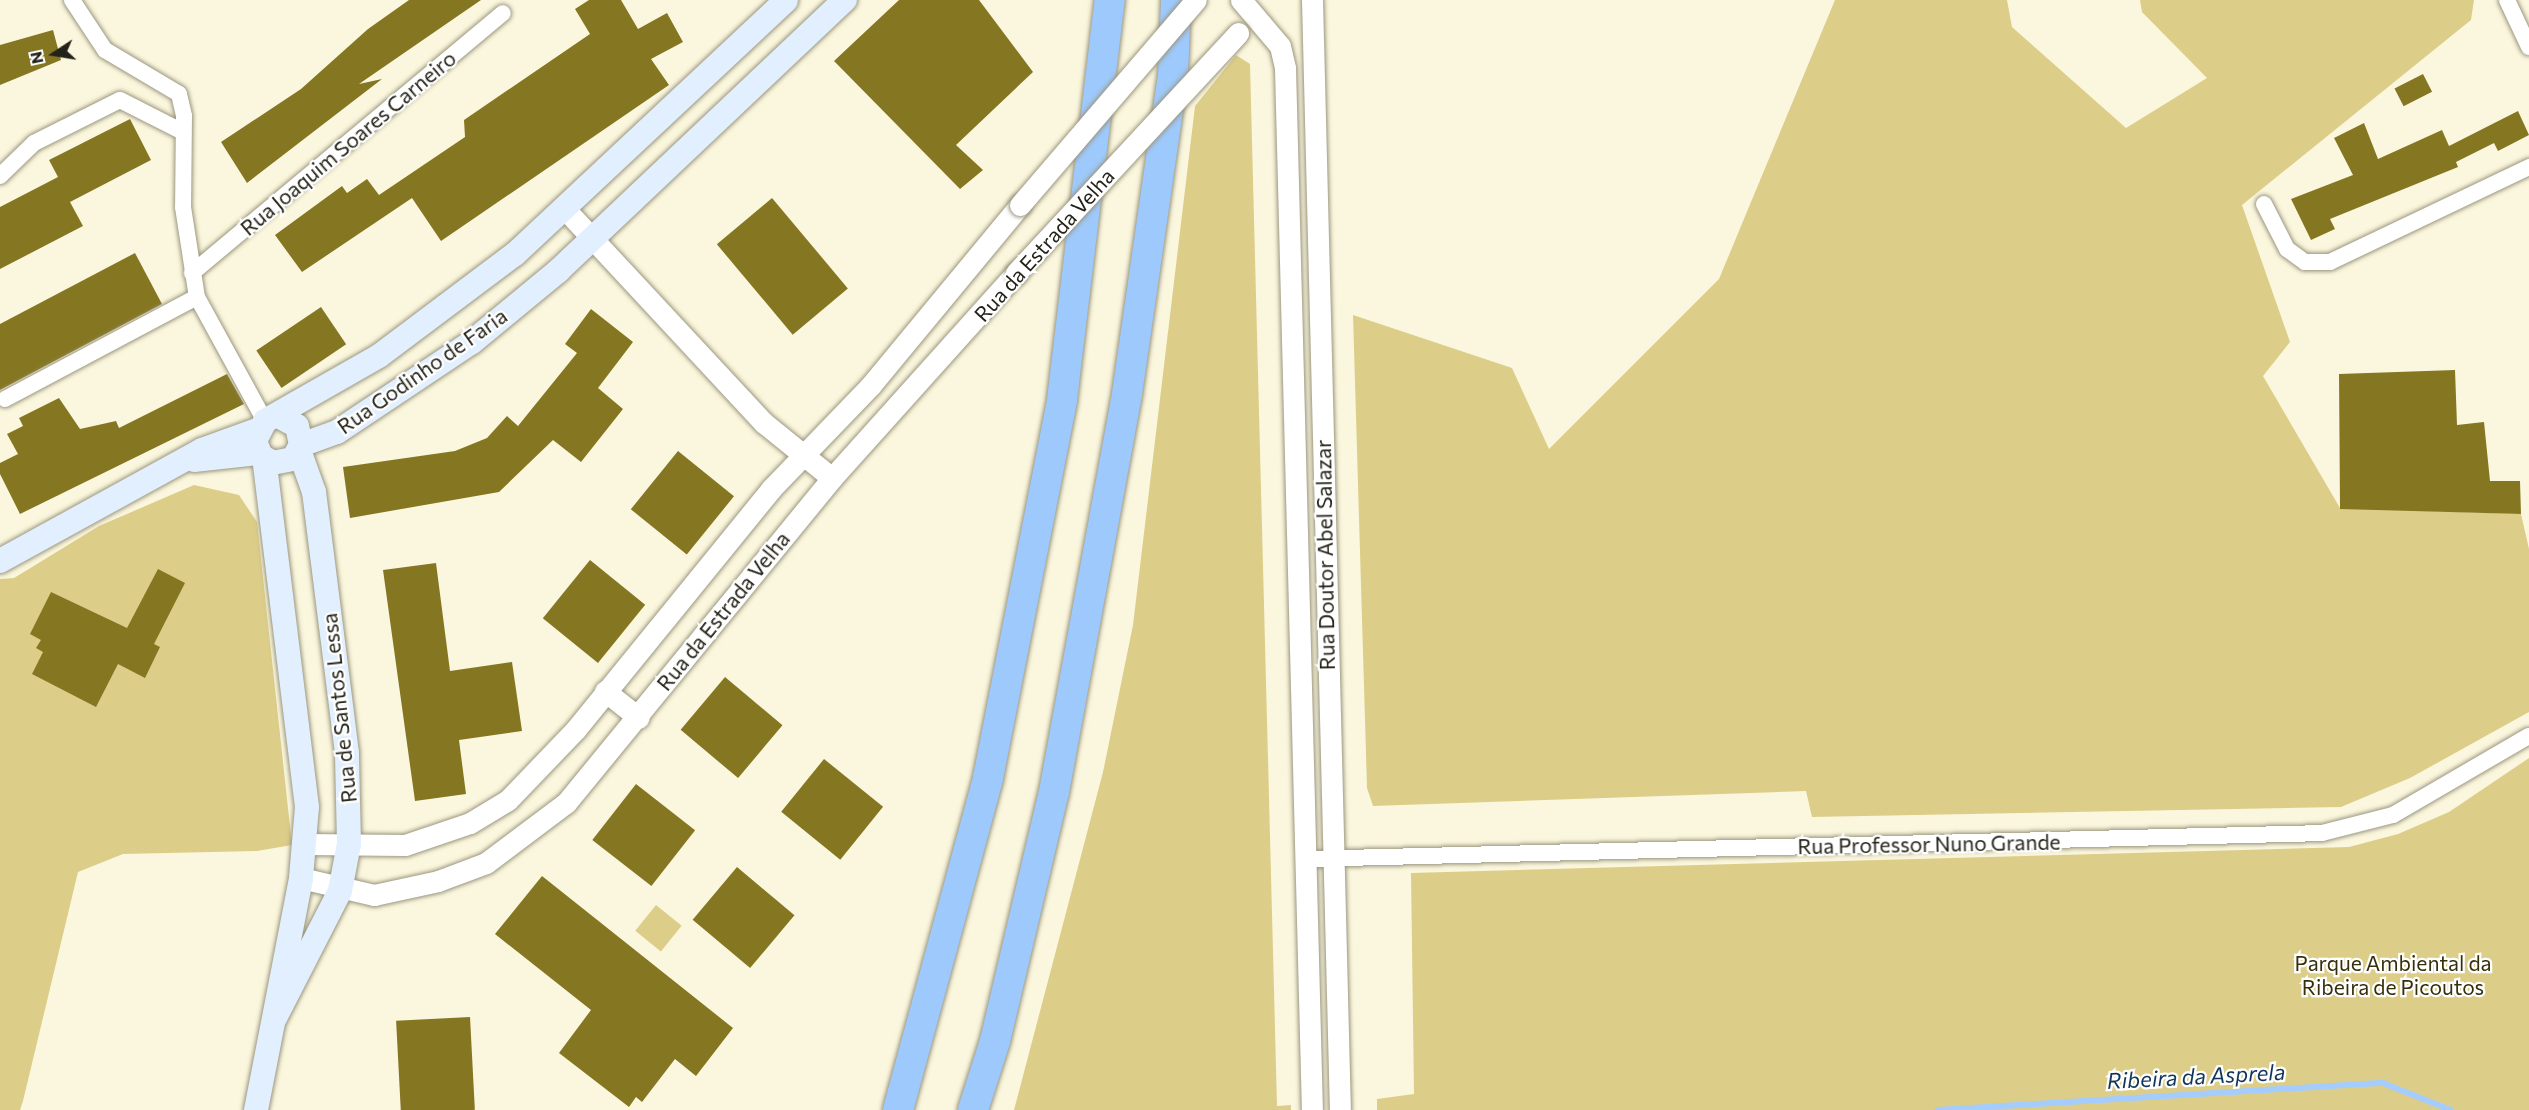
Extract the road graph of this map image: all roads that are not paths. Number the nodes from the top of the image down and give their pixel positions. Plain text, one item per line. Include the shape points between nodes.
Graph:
1 (72, 0) edge
2 (786, 0) edge
3 (845, 0) edge
4 (1110, 0) edge
5 (1176, 0) edge
6 (1196, 0) edge
7 (1312, 0) edge
8 (2507, 0) edge
9 (1251, 3) edge
10 (503, 13) dead end
11 (2529, 47) edge
12 (183, 132) junction
13 (2529, 167) edge
14 (0, 176) edge
15 (2264, 204) dead end
16 (565, 209) junction
17 (592, 239) junction
18 (192, 273) junction
19 (197, 297) junction
20 (5, 399) dead end
21 (265, 436) junction
22 (300, 448) junction
23 (802, 455) junction
24 (832, 478) junction
25 (0, 561) edge
26 (605, 691) junction
27 (639, 718) junction
28 (2529, 736) edge
29 (305, 844) junction
30 (349, 844) junction
31 (1333, 857) junction
32 (1305, 859) junction
33 (301, 879) junction
34 (340, 891) junction
35 (272, 1022) junction
36 (256, 1110) edge
37 (898, 1110) edge
38 (973, 1110) edge
39 (1312, 1110) edge
40 (1340, 1110) edge

1 - 12 street via 105,50 179,93
2 - 16 main road, Rua Godinho de Faria
3 - 17 main road, Rua Godinho de Faria
4 - 37 highway via 1062,400 988,778
5 - 38 highway via 1173,75 1126,394 1058,768 995,1041
6 - 23 street, Rua da Estrada Velha, bridge via 871,385
7 - 31 street, Rua Doutor Abel Salazar
8 - 11 street
9 - 24 street, Rua da Estrada Velha, bridge via 1238,33
9 - 32 street, Rua Doutor Abel Salazar via 1280,46 1285,68
10 - 18 street, Rua Joaquim Soares Carneiro
12 - 14 street via 120,100 34,144
12 - 18 street via 183,207
13 - 15 street via 2330,262 2305,262 2287,249
16 - 17 street
16 - 21 main road, Rua Godinho de Faria via 440,314
17 - 22 main road, Rua Godinho de Faria via 472,342 337,432
17 - 23 street via 764,423
18 - 19 street
19 - 20 street
19 - 21 street
21 - 22 main road, Rua Godinho de Faria via 284,463
21 - 22 main road via 297,426
21 - 25 main road, Rua Godinho de Faria via 212,445 192,460
21 - 29 main road, Rua de Santos Lessa via 304,766
22 - 30 main road, Rua de Santos Lessa via 309,467 325,575 347,753
23 - 24 street
23 - 26 street, Rua da Estrada Velha
24 - 27 street, Rua da Estrada Velha
26 - 27 street
26 - 30 street, Rua da Estrada Velha via 539,772 479,817 405,845
27 - 34 street, Rua da Estrada Velha via 566,803 486,863 374,895
28 - 31 street, Rua Professor Nuno Grande via 2393,815 2322,833
29 - 30 street, Rua da Estrada Velha
29 - 33 main road, Rua de Santos Lessa
30 - 34 main road, Rua de Santos Lessa
31 - 32 street, Rua Professor Nuno Grande
31 - 40 street, Rua Doutor Abel Salazar
32 - 39 street, Rua Doutor Abel Salazar
33 - 34 street, Rua da Estrada Velha
33 - 35 main road, Rua de Santos Lessa
34 - 35 main road, Rua de Santos Lessa via 304,953 289,1000
35 - 36 main road, Rua de Santos Lessa

